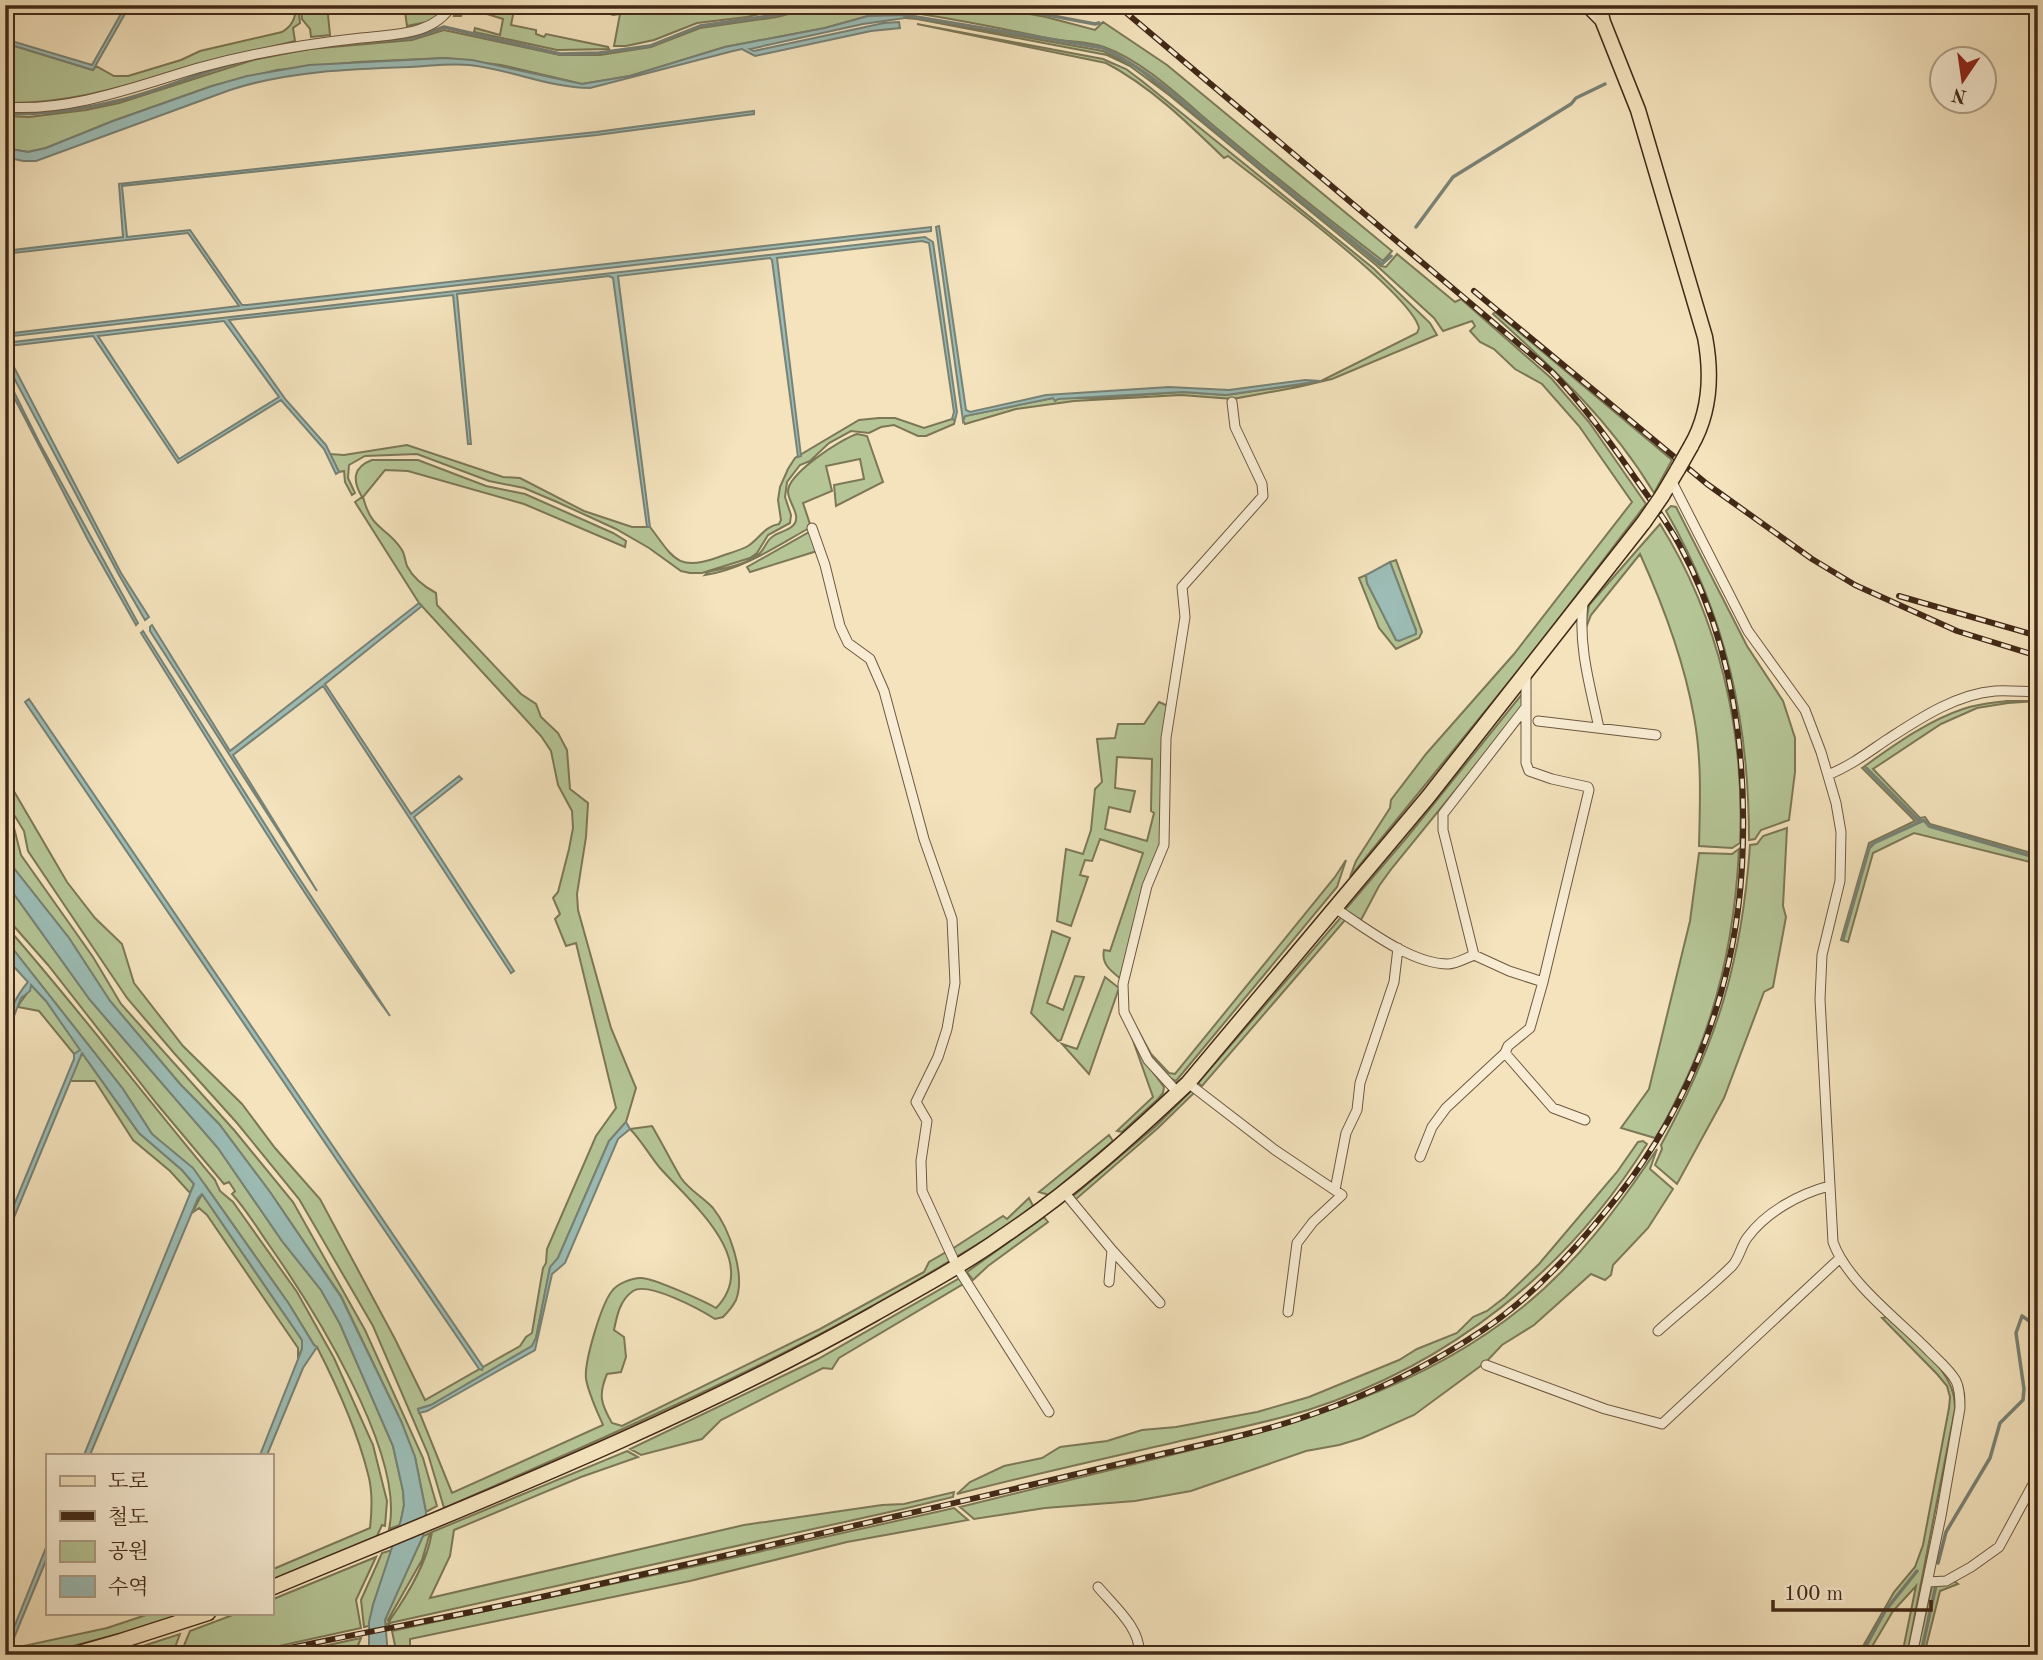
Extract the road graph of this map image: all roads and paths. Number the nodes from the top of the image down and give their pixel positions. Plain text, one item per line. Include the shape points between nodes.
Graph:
1 (452, 5) edge
2 (1586, 5) edge
3 (1599, 5) edge
4 (1603, 22) junction
5 (5, 107) edge
6 (1232, 402) dead end
7 (1675, 475) junction
8 (812, 528) dead end
9 (1584, 598) junction
10 (1526, 674) junction
11 (2038, 692) edge
12 (1526, 707) junction
13 (1538, 721) dead end
14 (1599, 728) junction
15 (1656, 735) dead end
16 (1828, 775) junction
17 (1335, 908) junction
18 (1398, 948) junction
19 (1474, 955) junction
20 (1543, 982) junction
21 (1505, 1052) junction
22 (1183, 1088) junction
23 (1585, 1120) dead end
24 (1420, 1157) dead end
25 (1829, 1186) junction
26 (1335, 1190) junction
27 (1064, 1192) junction
28 (1112, 1250) junction
29 (1839, 1259) junction
30 (957, 1267) junction
31 (1110, 1282) dead end
32 (1160, 1303) dead end
33 (1288, 1312) dead end
34 (1658, 1331) dead end
35 (1486, 1365) dead end
36 (1049, 1412) dead end
37 (2038, 1475) edge
38 (1928, 1581) junction
39 (273, 1587) edge
40 (1098, 1587) dead end
41 (205, 1614) edge
42 (72, 1655) edge
43 (1139, 1655) edge
44 (1912, 1655) edge

1 - 5 street via 437,23 414,31 284,48 89,98
2 - 4 main road
3 - 4 main road
4 - 7 main road, bridge via 1638,110 1706,337 1710,363 1702,421
6 - 22 street via 1236,427 1263,496 1182,587 1185,617 1166,738 1164,845 1147,886 1123,984 1124,1012 1147,1060
7 - 9 main road, bridge
7 - 16 street via 1748,631 1805,710
8 - 30 street via 840,626 848,643 870,659 884,691 924,839 952,919 955,984 947,1029 916,1102 927,1121 922,1191
9 - 10 main road
9 - 14 street via 1584,662
10 - 12 street
10 - 17 main road
11 - 16 street via 1994,691 1957,701
12 - 19 street via 1443,814
12 - 20 street via 1529,771 1589,790
13 - 14 street
14 - 15 street
16 - 25 street via 1841,857 1820,973
17 - 18 street
17 - 22 main road
18 - 19 street via 1450,964
18 - 26 street via 1394,982 1360,1083
19 - 20 street
20 - 21 street via 1530,1028
21 - 23 street via 1553,1108
21 - 24 street via 1446,1108
22 - 26 street
22 - 27 main road
25 - 29 street via 1833,1241
25 - 34 street via 1813,1190 1759,1223 1734,1264
26 - 33 street via 1342,1195 1297,1243
27 - 28 street
27 - 30 main road
28 - 31 street
28 - 32 street
29 - 35 street via 1662,1424 1605,1409
29 - 38 street via 1957,1382 1958,1421
30 - 36 street
30 - 39 main road via 708,1401 575,1462
37 - 38 street via 1999,1547 1946,1581
38 - 44 street
40 - 43 street via 1130,1626 1140,1643
41 - 42 main road

